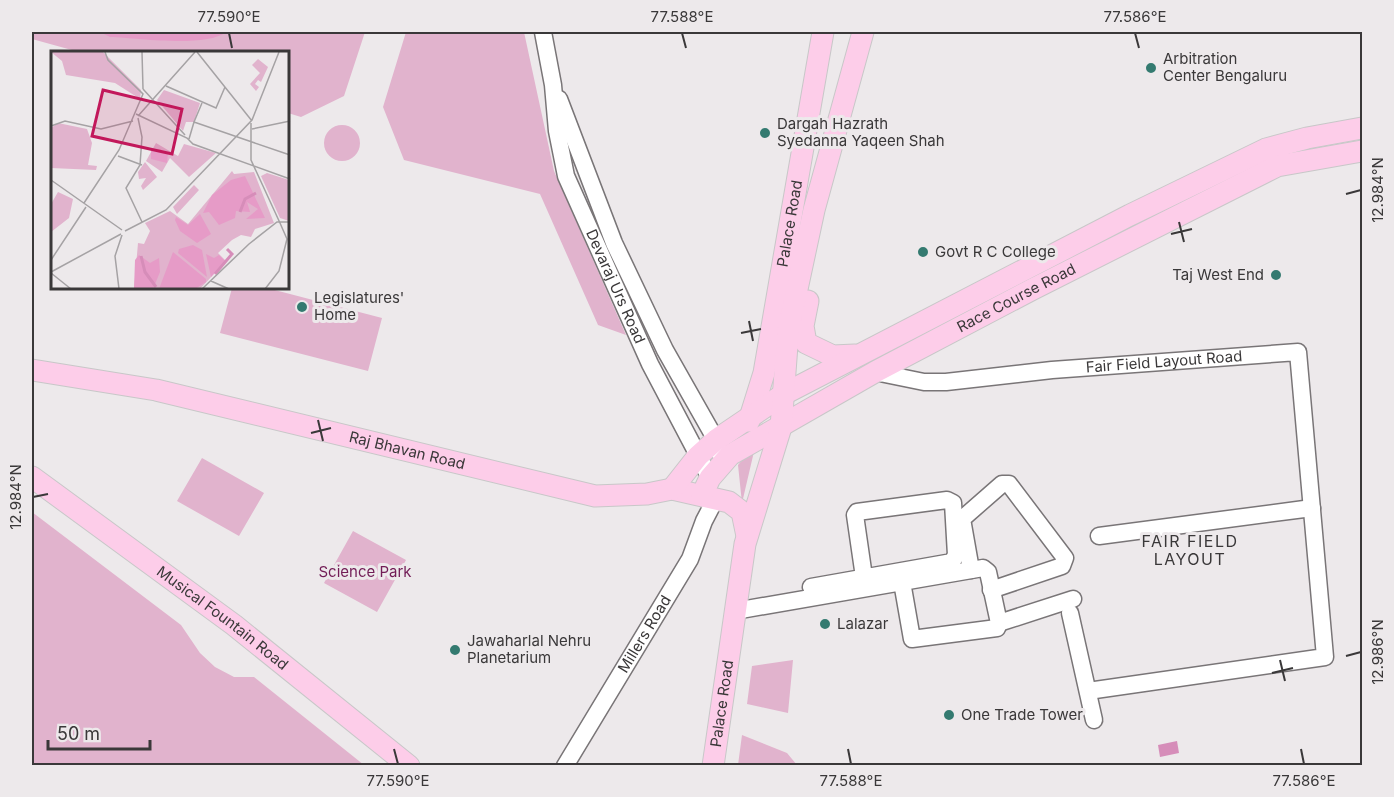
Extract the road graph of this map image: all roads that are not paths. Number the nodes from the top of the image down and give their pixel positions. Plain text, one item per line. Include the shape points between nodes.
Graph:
1 (543, 32) edge
2 (823, 32) edge
3 (863, 32) edge
4 (553, 85) junction
5 (815, 86) junction
6 (845, 94) junction
7 (1362, 128) edge
8 (1362, 151) edge
9 (819, 195) junction
10 (858, 355) junction
11 (32, 370) edge
12 (875, 372) junction
13 (784, 394) junction
14 (752, 414) junction
15 (781, 427) junction
16 (698, 456) junction
17 (716, 472) junction
18 (32, 477) edge
19 (672, 489) junction
20 (1312, 508) junction
21 (747, 536) junction
22 (1099, 536) dead end
23 (971, 570) junction
24 (864, 577) junction
25 (902, 582) junction
26 (991, 590) junction
27 (736, 605) junction
28 (999, 623) junction
29 (1088, 691) junction
30 (1094, 720) dead end
31 (409, 765) edge
32 (565, 765) edge
33 (713, 765) edge

1 - 4 street, Devaraj Urs Road
2 - 5 main road, Palace Road
3 - 6 main road, Palace Road
4 - 16 street, Devaraj Urs Road via 566,176 650,364
4 - 17 street, Devaraj Urs Road via 615,243
5 - 6 main road
5 - 14 main road, Palace Road via 764,373
6 - 9 main road, Palace Road
7 - 10 main road, Race Course Road via 1266,149
8 - 12 main road, Race Course Road via 1277,166
9 - 10 main road, Palace Road via 824,213 803,326 806,343 833,356
9 - 13 main road, Palace Road via 788,331
10 - 13 main road, Race Course Road
11 - 19 main road, Raj Bhavan Road via 156,390 595,496
12 - 15 main road, Race Course Road
12 - 20 street, Fair Field Layout Road via 924,382 946,382 1298,352
13 - 14 main road, Race Course Road
13 - 15 main road, Palace Road
14 - 17 main road, Race Course Road
15 - 17 main road, Race Course Road
15 - 21 main road, Palace Road
16 - 17 main road, Race Course Road
16 - 19 main road
17 - 19 main road, Palace Road
17 - 21 main road, Palace Road via 729,502 742,512
17 - 32 street, Millers Road via 690,560
18 - 31 main road, Musical Fountain Road via 234,625
20 - 22 street
20 - 29 street, Fair Field Layout Road via 1325,657
21 - 27 main road, Palace Road
23 - 25 street
23 - 26 street via 986,569
23 - 26 street via 962,519 1002,484 1009,484 1065,562
24 - 24 street via 956,559 953,503 947,500 857,512
24 - 27 street
25 - 27 street
25 - 28 street via 912,639 994,629
26 - 28 street
27 - 33 main road, Palace Road
28 - 29 street via 1072,606
29 - 30 street

